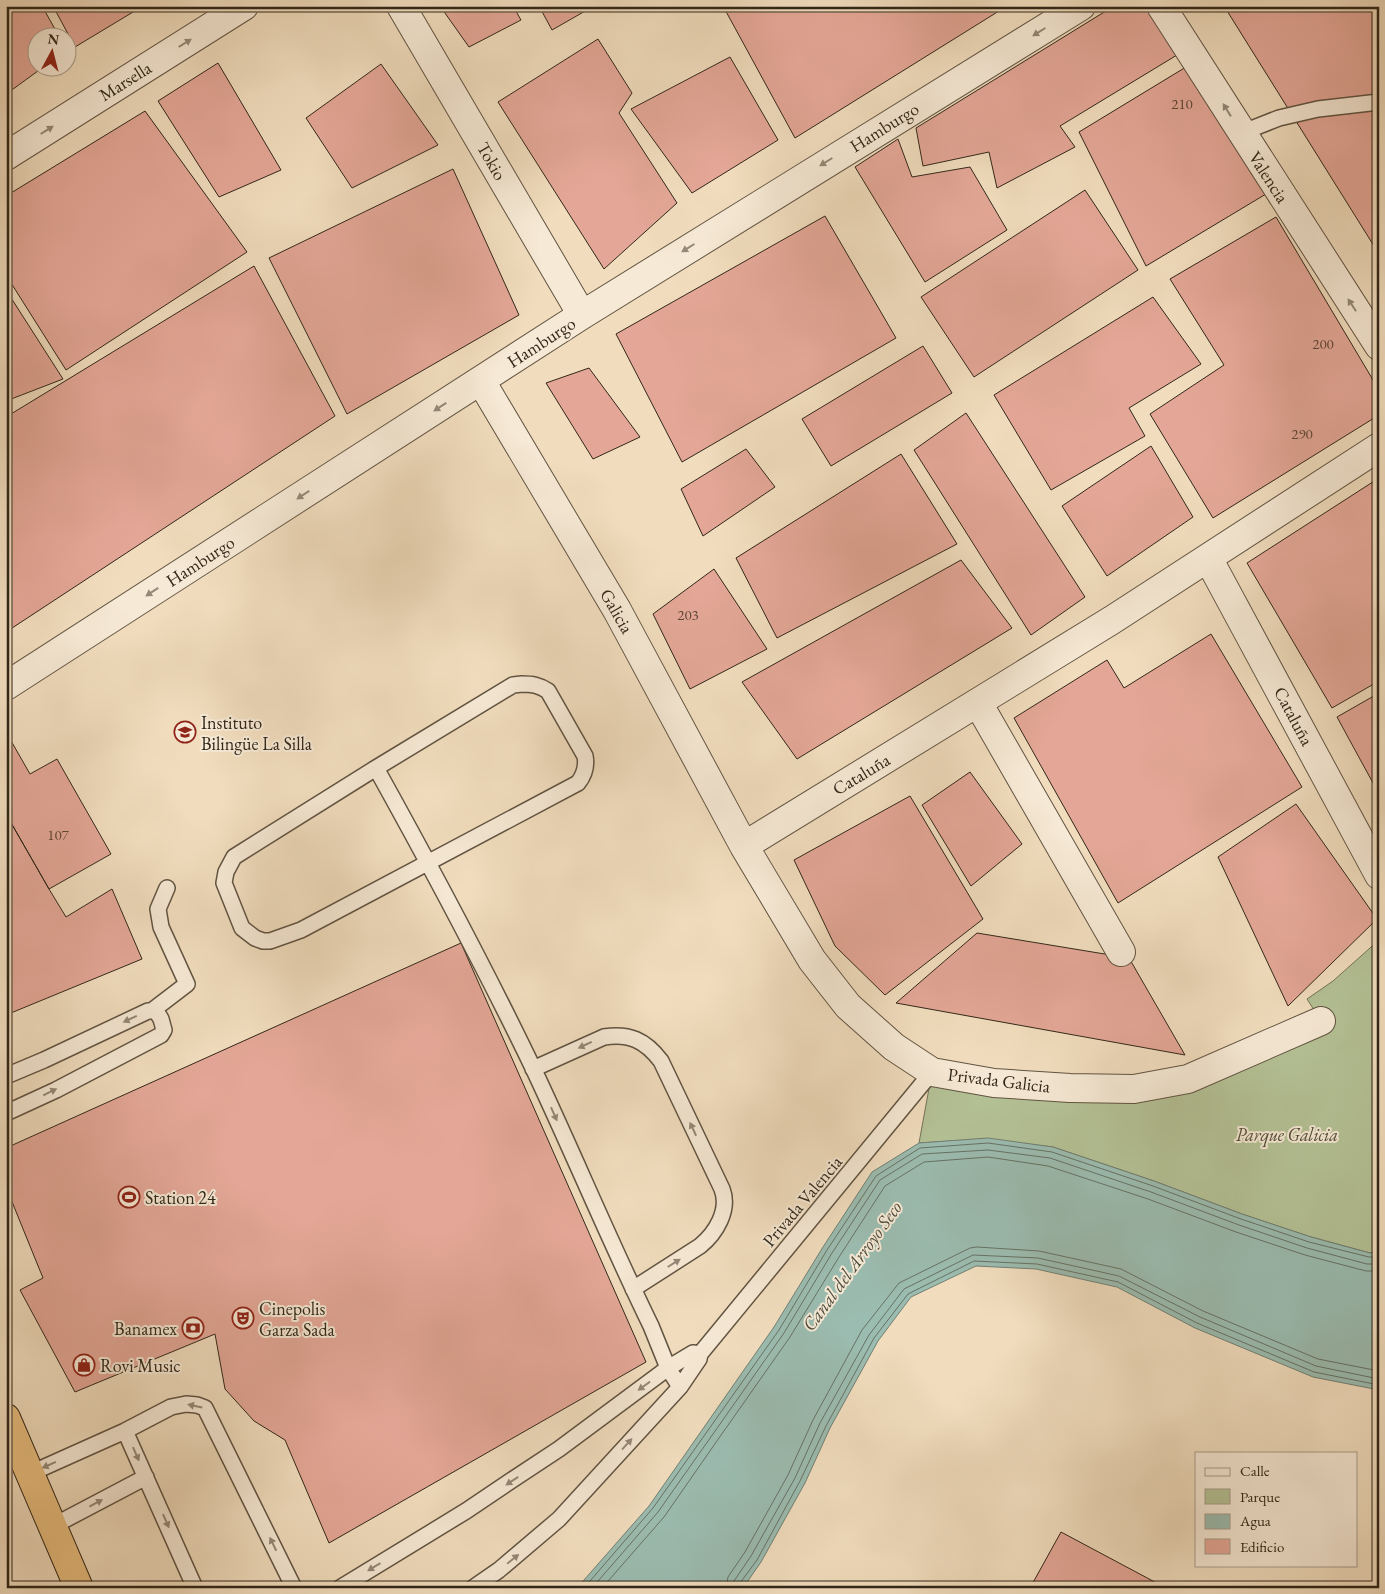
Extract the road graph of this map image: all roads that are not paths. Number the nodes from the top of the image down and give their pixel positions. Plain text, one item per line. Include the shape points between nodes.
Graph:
1 (244, 6) edge
2 (402, 6) edge
3 (1081, 6) edge
4 (1161, 6) edge
5 (1379, 102) edge
6 (1241, 132) junction
7 (6, 156) edge
8 (582, 315) junction
9 (1379, 346) edge
10 (481, 381) junction
11 (1379, 447) edge
12 (1208, 558) junction
13 (6, 686) edge
14 (978, 703) junction
15 (376, 768) junction
16 (744, 846) junction
17 (429, 862) junction
18 (1379, 875) edge
19 (167, 888) dead end
20 (1121, 952) dead end
21 (153, 1010) junction
22 (1322, 1021) dead end
23 (534, 1069) junction
24 (932, 1072) junction
25 (6, 1076) edge
26 (6, 1113) edge
27 (633, 1289) junction
28 (700, 1354) junction
29 (668, 1368) junction
30 (680, 1387) junction
31 (6, 1418) edge
32 (125, 1431) junction
33 (29, 1474) junction
34 (146, 1477) junction
35 (52, 1526) junction
36 (79, 1588) edge
37 (195, 1588) edge
38 (294, 1588) edge
39 (340, 1588) edge
40 (474, 1588) edge

7 -> 1 street, Marsella
2 - 8 street, Tokio
3 -> 8 street, Hamburgo
6 -> 4 street, Valencia
5 - 6 lane via 1318,109
9 -> 6 street, Valencia
8 - 10 street, Hamburgo
10 -> 13 street, Hamburgo
10 - 16 street, Galicia via 617,610
11 - 12 street, Cataluña
12 - 14 street, Cataluña
12 - 18 street, Cataluña
14 - 16 street, Cataluña
14 - 20 street
15 - 17 lane
15 - 17 lane via 234,857 224,883 242,928 254,938 270,941 301,930
15 - 17 lane via 513,685 522,684 540,686 548,691 585,756 583,777 578,783
16 - 24 street, Privada Galicia via 812,960 848,1006 894,1047
17 - 23 lane
19 - 21 lane via 158,908 161,927 187,984
21 -> 25 lane
26 -> 21 lane via 161,1035 164,1030 162,1019
22 - 24 street, Privada Galicia via 1188,1079 1134,1089 994,1083
23 -> 27 lane
27 -> 23 lane via 709,1239 722,1216 722,1189 660,1061 653,1050 640,1041 616,1035 604,1037
24 - 28 lane, Privada Valencia
27 - 29 lane
28 - 29 lane via 693,1353
28 - 30 lane, Privada Valencia
29 - 30 lane
29 -> 39 lane via 559,1449 466,1511
40 -> 30 lane, Privada Valencia via 559,1519
31 - 33 highway
32 -> 33 lane
32 -> 34 lane
38 -> 32 lane via 205,1408 197,1404 171,1407
33 - 35 highway
35 -> 34 lane
34 -> 37 lane
35 - 36 highway

